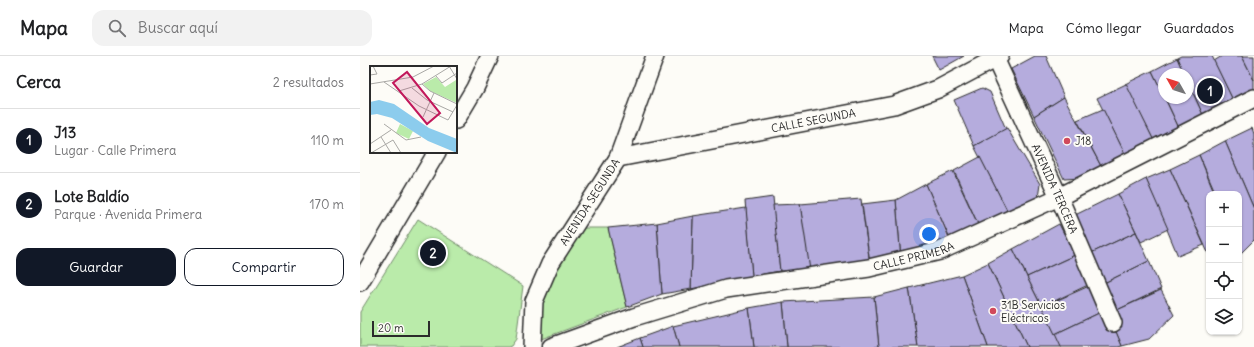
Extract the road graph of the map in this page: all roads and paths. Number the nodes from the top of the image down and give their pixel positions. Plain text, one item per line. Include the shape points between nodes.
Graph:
1 (490, 56) edge
2 (655, 56) edge
3 (996, 57) edge
4 (1254, 98) edge
5 (457, 118) edge
6 (436, 153) edge
7 (618, 158) junction
8 (1059, 197) junction
9 (360, 282) edge
10 (1113, 323) dead end
11 (532, 347) edge
12 (551, 347) edge

1 - 5 street
2 - 7 street, AVENIDA SEGUNDA
3 - 7 street, CALLE SEGUNDA via 938,88 894,105
3 - 8 street, AVENIDA TERCERA
4 - 8 street, CALLE PRIMERA
6 - 9 street
7 - 11 street, AVENIDA SEGUNDA via 550,264 534,301
8 - 10 street, AVENIDA TERCERA
8 - 12 street, CALLE PRIMERA via 940,251 869,268 726,289 634,317

